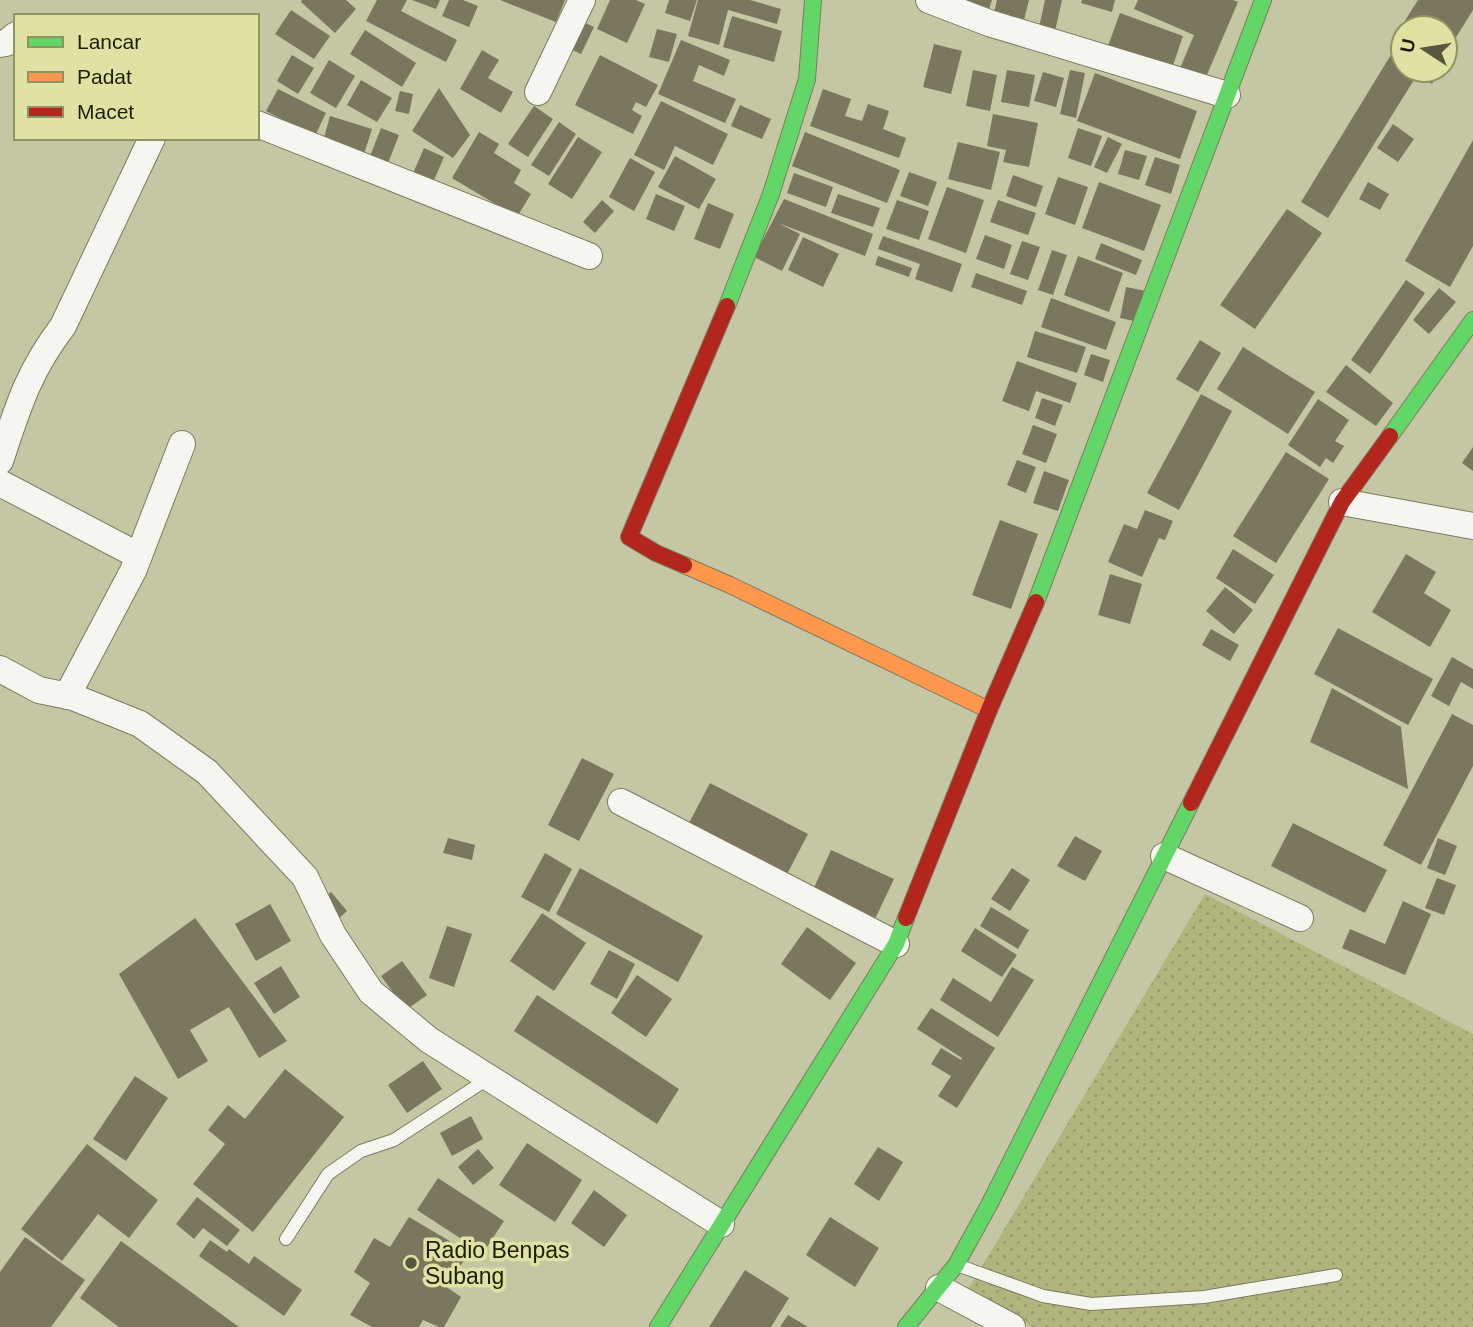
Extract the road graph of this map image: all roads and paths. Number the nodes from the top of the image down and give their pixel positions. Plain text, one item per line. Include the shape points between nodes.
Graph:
1 (582, 0) edge
2 (813, 0) edge
3 (929, 0) edge
4 (1264, 0) edge
5 (538, 92) dead end
6 (1227, 95) junction
7 (259, 125) edge
8 (151, 140) edge
9 (589, 256) dead end
10 (1473, 320) edge
11 (182, 444) dead end
12 (0, 461) edge
13 (0, 484) edge
14 (1342, 502) junction
15 (1473, 526) edge
16 (139, 556) junction
17 (6, 681) edge
18 (67, 696) junction
19 (989, 710) junction
20 (621, 803) dead end
21 (1164, 856) junction
22 (1300, 918) dead end
23 (896, 944) junction
24 (489, 1078) junction
25 (721, 1224) junction
26 (286, 1239) dead end
27 (956, 1265) junction
28 (1336, 1275) dead end
29 (939, 1287) junction
30 (658, 1327) edge
31 (906, 1327) edge
32 (1012, 1327) edge

1 - 5 street
2 - 19 street via 807,79 771,194 629,537
3 - 6 street via 989,23
4 - 6 street
6 - 19 street via 1024,634
7 - 9 street
8 - 12 street via 63,326 23,392
10 - 14 street
11 - 16 street
13 - 16 street
14 - 15 street
14 - 21 street
16 - 18 street
17 - 18 street
18 - 24 street via 140,724 206,772 305,877 333,935 371,992 429,1040
19 - 23 street
20 - 23 street
21 - 22 street
21 - 27 street
23 - 25 street
24 - 25 street
24 - 26 lane via 394,1140 361,1152 328,1174
25 - 30 street
27 - 28 lane via 1043,1296 1091,1304 1204,1297
27 - 29 street
29 - 31 street
29 - 32 street

